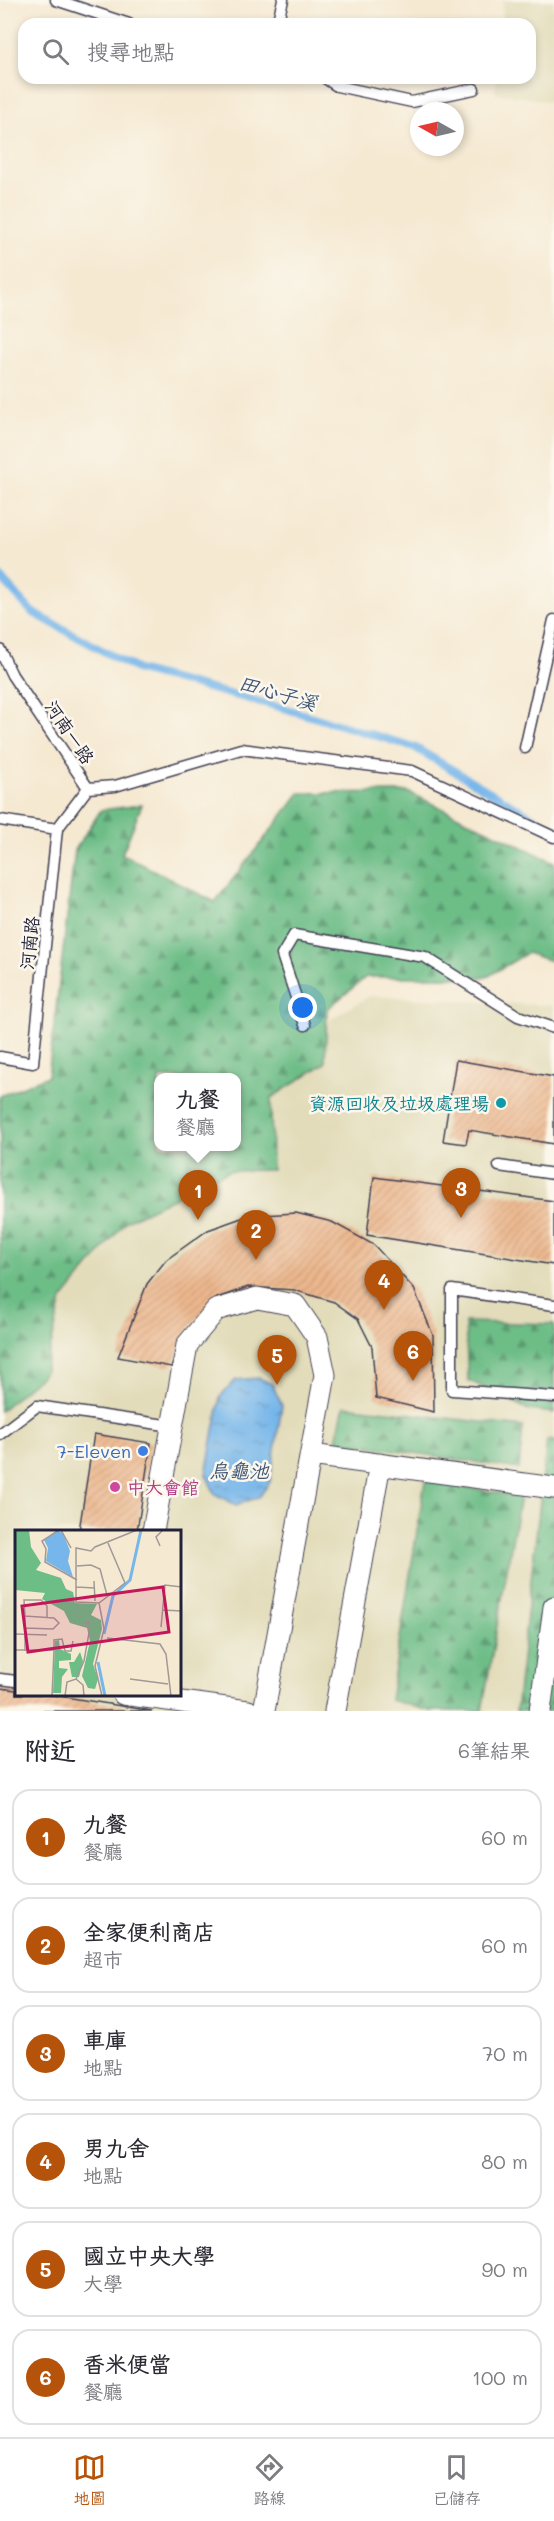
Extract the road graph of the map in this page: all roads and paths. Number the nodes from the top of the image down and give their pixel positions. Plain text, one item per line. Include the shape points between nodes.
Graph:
1 (56, 0) edge
2 (283, 0) edge
3 (111, 18) edge
4 (278, 18) edge
5 (334, 84) edge
6 (474, 89) dead end
7 (554, 620) edge
8 (0, 650) edge
9 (12, 675) junction
10 (0, 679) edge
11 (525, 748) dead end
12 (88, 788) junction
13 (0, 820) edge
14 (57, 829) junction
15 (554, 837) edge
16 (305, 1025) dead end
17 (554, 1028) edge
18 (0, 1057) edge
19 (499, 1166) dead end
20 (554, 1174) edge
21 (554, 1305) edge
22 (554, 1397) edge
23 (172, 1426) junction
24 (0, 1434) edge
25 (311, 1455) junction
26 (380, 1464) junction
27 (554, 1488) edge
28 (153, 1530) edge
29 (554, 1607) edge
30 (0, 1679) edge
31 (15, 1681) edge
32 (126, 1696) edge
33 (210, 1709) edge
34 (248, 1711) edge
35 (264, 1711) edge
36 (335, 1711) edge
37 (540, 1711) edge

1 - 3 lane
2 - 4 lane
5 - 6 lane via 412,102
7 - 11 lane
8 - 9 lane, 河南一路
9 - 10 lane
9 - 12 lane, 河南一路
12 - 14 lane, 河南一路
12 - 15 lane via 115,786 241,749 412,771
13 - 14 lane
14 - 18 lane, 河南路 via 33,1063
16 - 17 lane via 282,955 294,935 425,957 518,1016
19 - 20 lane
21 - 22 lane via 452,1290 452,1390
23 - 24 lane via 37,1406
23 - 25 street via 187,1345 216,1310 257,1298 295,1305 317,1337 325,1375
23 - 28 street
25 - 26 street
25 - 35 street
26 - 27 street
26 - 36 street
29 - 37 street
30 - 31 lane
32 - 33 street
33 - 34 street

